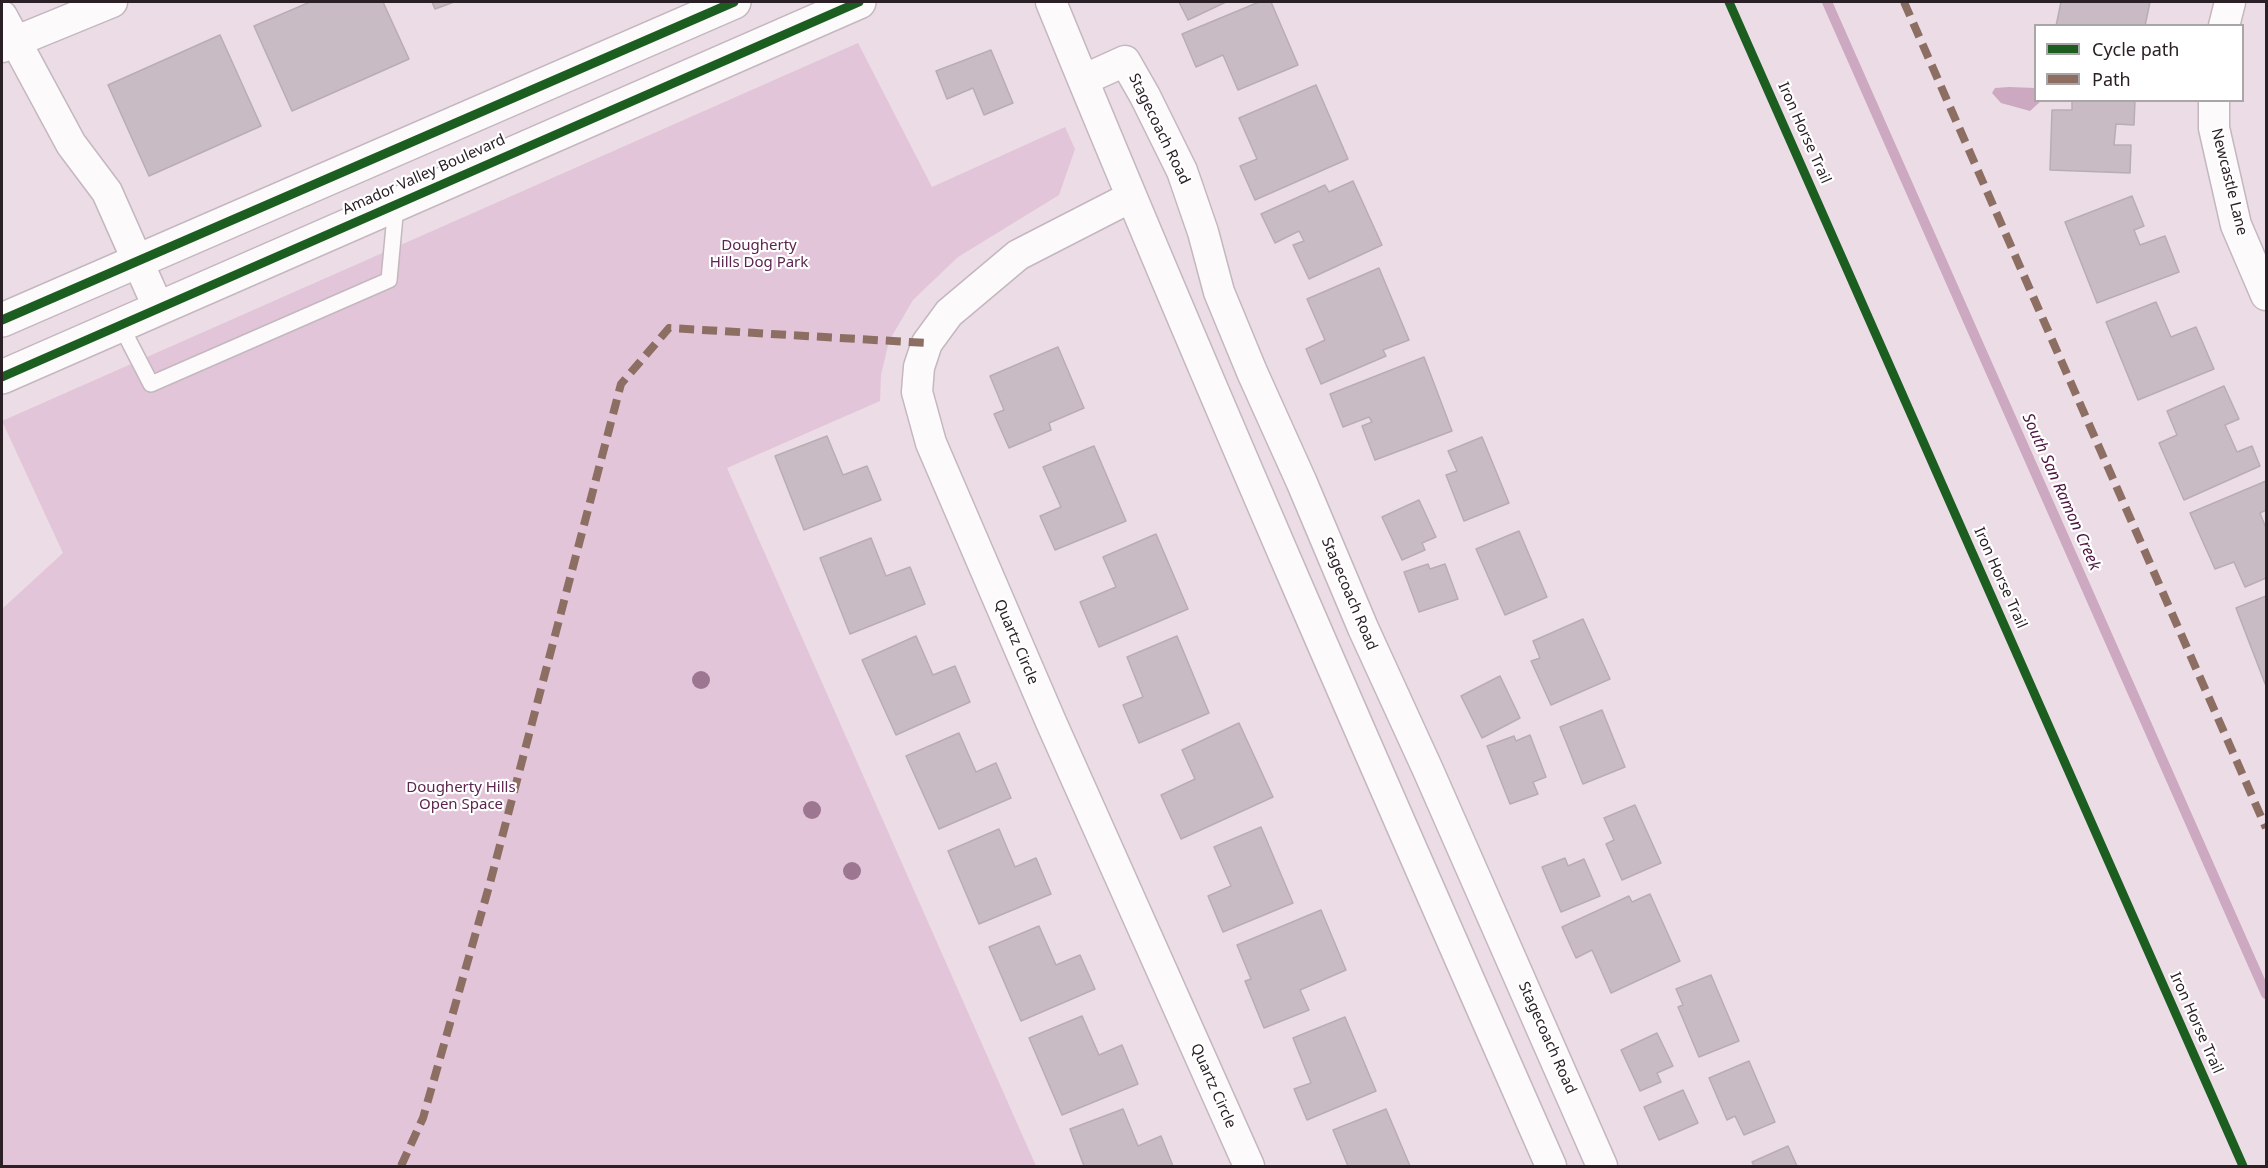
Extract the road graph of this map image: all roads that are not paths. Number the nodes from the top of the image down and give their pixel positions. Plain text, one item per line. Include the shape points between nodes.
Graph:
1 (112, 2) edge
2 (734, 2) edge
3 (859, 2) edge
4 (1051, 2) edge
5 (2230, 2) edge
6 (2224, 24) edge
7 (6, 35) edge
8 (1083, 80) junction
9 (2214, 102) edge
10 (1131, 197) junction
11 (396, 204) junction
12 (137, 261) junction
13 (2266, 295) edge
14 (158, 307) junction
15 (2, 320) edge
16 (120, 324) junction
17 (2, 377) edge
18 (1363, 628) junction
19 (1322, 646) junction
20 (1577, 1107) junction
21 (1534, 1128) junction
22 (1249, 1167) edge
23 (1551, 1167) edge
24 (1602, 1167) edge

1 - 7 street
2 - 12 street
3 - 11 street, Amador Valley Boulevard
4 - 8 street
5 - 6 street
7 - 12 street via 71,144 107,192
8 - 10 street
8 - 18 street, Stagecoach Road via 1125,61 1145,96 1182,171 1219,292
9 - 13 street, Newcastle Lane via 2214,128 2236,225
10 - 19 street
10 - 22 street, Quartz Circle via 1018,255 949,313 927,343 919,367 917,392 931,443
11 - 14 street, Amador Valley Boulevard
11 - 16 lane via 389,280 151,384
12 - 14 street
12 - 15 street
14 - 16 street, Amador Valley Boulevard
16 - 17 street, Amador Valley Boulevard
18 - 19 street
18 - 20 street, Stagecoach Road
19 - 21 street
20 - 21 street
20 - 24 street, Stagecoach Road
21 - 23 street

